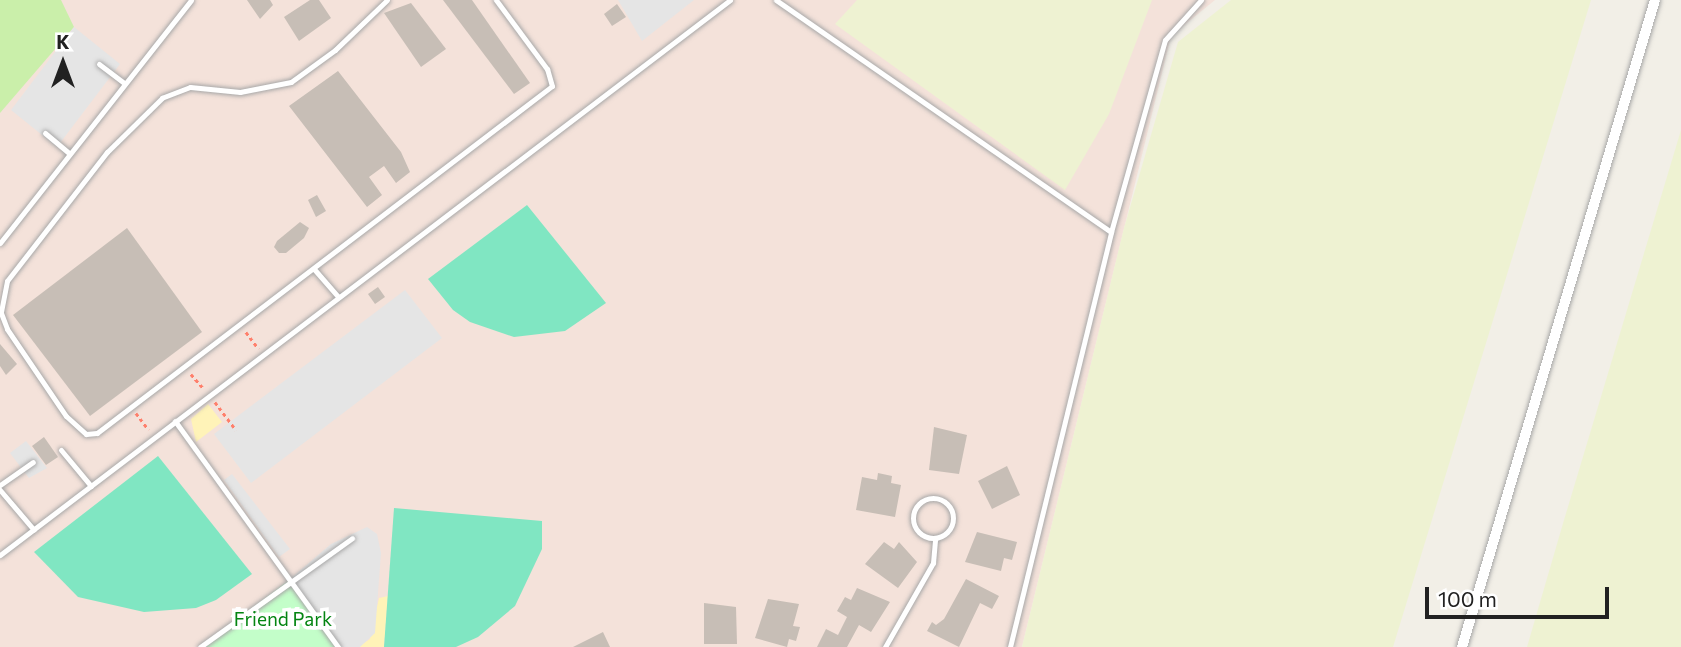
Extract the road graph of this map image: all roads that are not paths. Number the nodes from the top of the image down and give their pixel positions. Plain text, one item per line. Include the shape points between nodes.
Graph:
1 (191, 0) edge
2 (387, 0) edge
3 (496, 0) edge
4 (730, 0) edge
5 (776, 0) edge
6 (1201, 0) edge
7 (1655, 0) edge
8 (99, 64) dead end
9 (124, 83) junction
10 (45, 133) dead end
11 (68, 152) junction
12 (1111, 232) junction
13 (0, 243) edge
14 (314, 269) junction
15 (338, 297) junction
16 (175, 421) junction
17 (61, 450) dead end
18 (33, 462) dead end
19 (91, 486) junction
20 (0, 487) edge
21 (34, 530) junction
22 (352, 538) dead end
23 (935, 538) junction
24 (0, 555) edge
25 (289, 580) junction
26 (200, 647) edge
27 (338, 647) edge
28 (885, 647) edge
29 (1010, 647) edge
30 (1462, 647) edge

1 - 9 lane
2 - 14 lane via 335,50 291,82 240,92 190,87 162,99 107,152 39,236 7,281 1,313 66,416 86,434 97,433
3 - 14 lane via 547,69 552,86
4 - 15 lane
5 - 12 lane
6 - 12 lane via 1165,40
7 - 30 street
8 - 9 lane
9 - 11 lane
10 - 11 lane
11 - 13 lane
12 - 29 lane
14 - 15 lane
15 - 16 lane
16 - 19 lane
16 - 25 lane
17 - 19 lane
18 - 20 lane
19 - 21 lane
20 - 21 lane
21 - 24 lane
22 - 25 lane
23 - 23 lane via 947,533 954,516 946,502 930,498 917,507 914,523 923,535
23 - 28 lane via 933,563
25 - 26 lane
25 - 27 lane

